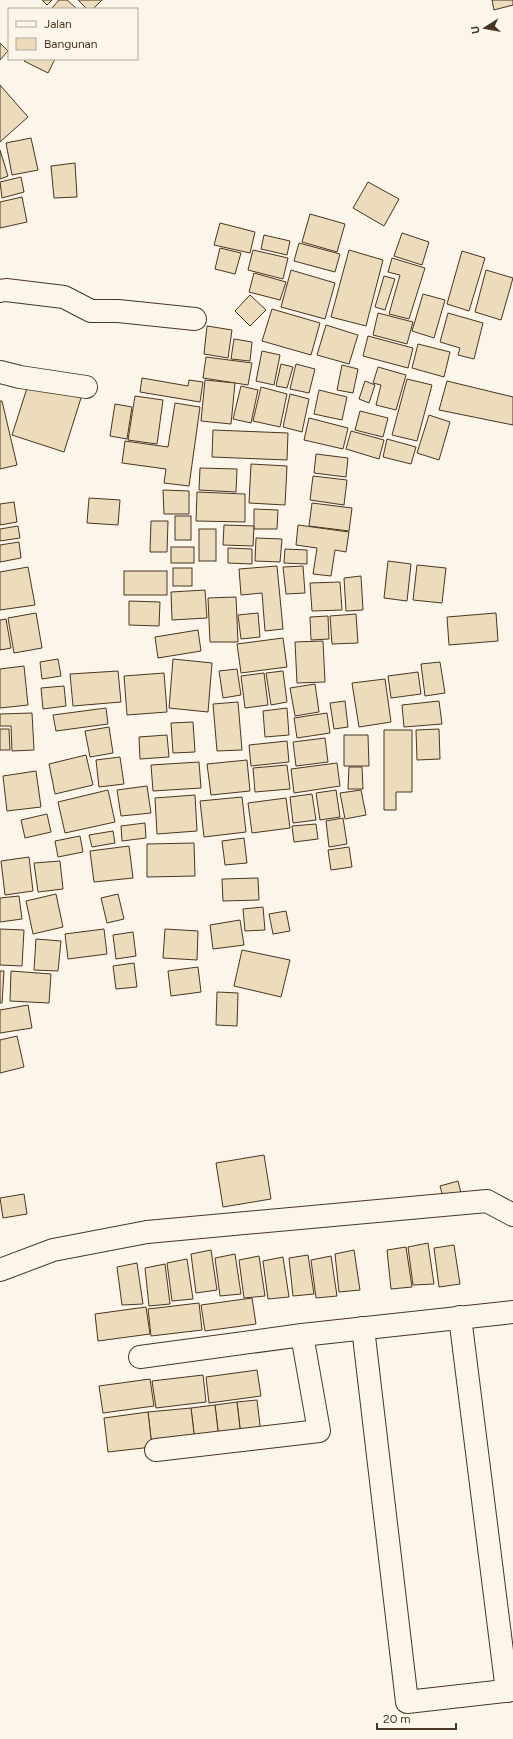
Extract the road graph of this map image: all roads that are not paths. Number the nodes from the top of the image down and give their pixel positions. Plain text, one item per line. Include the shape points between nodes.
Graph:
1 (0, 291) edge
2 (195, 319) dead end
3 (0, 372) edge
4 (86, 387) dead end
5 (513, 1215) edge
6 (0, 1270) edge
7 (513, 1312) edge
8 (460, 1317) junction
9 (363, 1328) junction
10 (302, 1335) junction
11 (140, 1357) dead end
12 (156, 1450) dead end
13 (510, 1691) edge

1 - 2 street via 64,297 91,311 118,311
3 - 4 street
5 - 6 street via 487,1201 147,1232 53,1250
7 - 8 street
8 - 9 street
8 - 13 street
9 - 10 street
9 - 13 street via 407,1702
10 - 11 street
10 - 12 street via 319,1431

